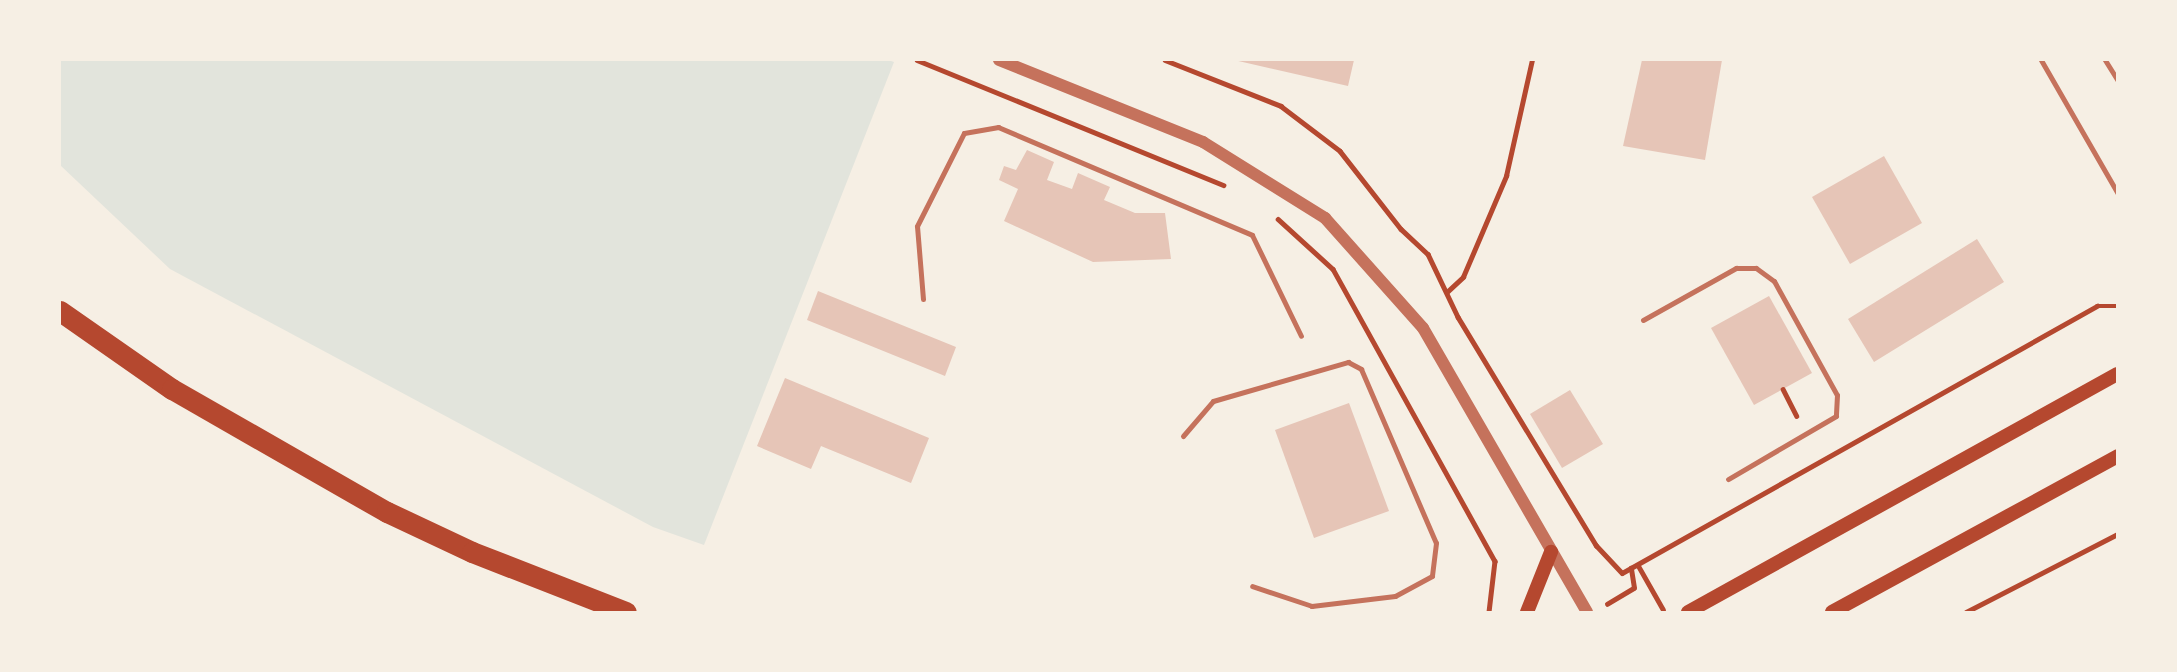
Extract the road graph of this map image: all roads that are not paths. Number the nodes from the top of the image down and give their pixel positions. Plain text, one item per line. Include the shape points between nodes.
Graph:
1 (999, 60) edge
2 (2105, 60) edge
3 (2044, 61) edge
4 (2118, 80) edge
5 (2118, 194) edge
6 (923, 299) dead end
7 (60, 311) edge
8 (1643, 320) dead end
9 (1301, 336) dead end
10 (2118, 374) edge
11 (1183, 436) dead end
12 (2118, 456) edge
13 (1728, 479) dead end
14 (1550, 552) junction
15 (1251, 586) dead end
16 (626, 612) edge
17 (1527, 612) edge
18 (1587, 612) edge
19 (1688, 612) edge
20 (1832, 612) edge

1 - 14 street via 1203,142 1325,218 1423,328
2 - 4 lane
3 - 5 lane
6 - 9 lane via 917,226 964,134 998,127 1252,235
7 - 16 highway via 172,389 387,512 472,552
8 - 13 lane via 1735,268 1756,268 1774,281 1837,395 1836,416
10 - 19 main road
11 - 15 lane via 1213,401 1348,362 1361,369 1436,543 1432,576 1395,596 1312,607
12 - 20 main road
14 - 17 main road
14 - 18 street

